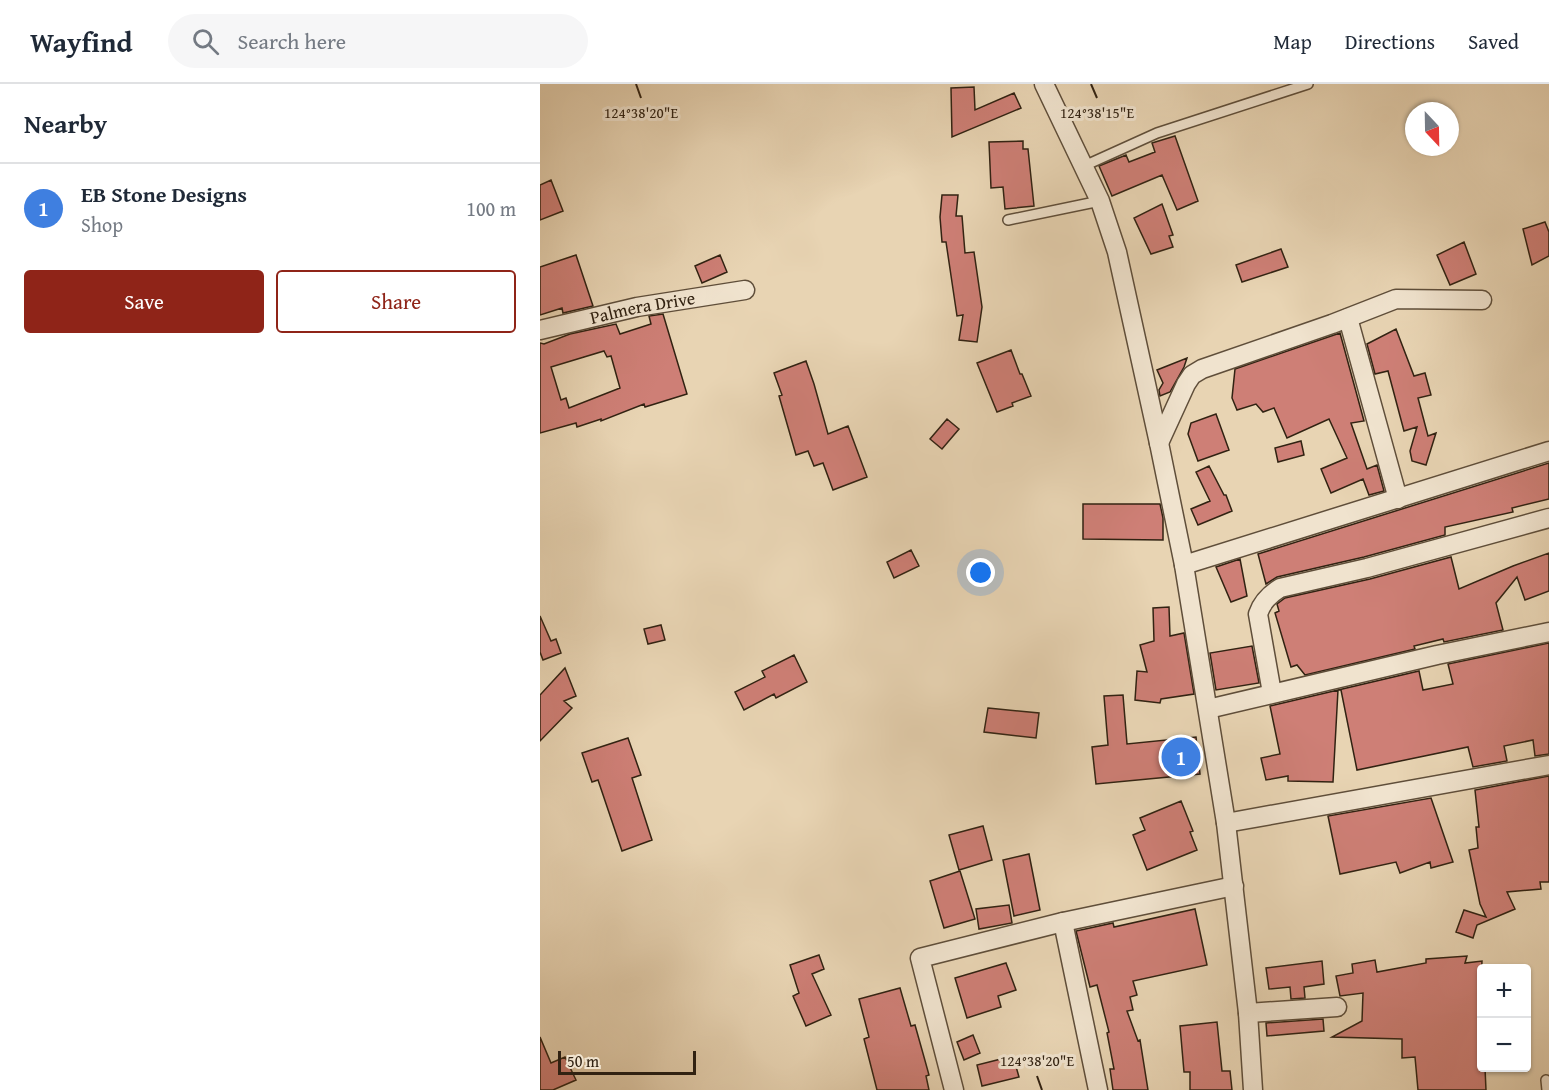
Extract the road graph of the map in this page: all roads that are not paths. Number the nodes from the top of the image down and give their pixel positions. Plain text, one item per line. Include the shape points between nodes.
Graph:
1 (1044, 84) edge
2 (1308, 84) edge
3 (1084, 166) junction
4 (1100, 201) junction
5 (1008, 220) dead end
6 (745, 290) dead end
7 (1482, 300) dead end
8 (1348, 318) junction
9 (540, 330) edge
10 (1158, 443) junction
11 (1549, 451) edge
12 (1398, 499) junction
13 (1549, 518) edge
14 (1184, 565) junction
15 (1549, 632) edge
16 (1272, 693) junction
17 (1208, 709) junction
18 (1549, 765) edge
19 (1226, 823) junction
20 (1234, 886) junction
21 (1063, 922) junction
22 (1337, 1007) dead end
23 (1248, 1013) junction
24 (954, 1090) edge
25 (1098, 1090) edge
26 (1253, 1090) edge

1 - 3 street
2 - 3 lane via 1157,134
3 - 4 street
4 - 5 lane
4 - 10 street via 1117,252
6 - 9 street, Palmera Drive via 636,307
7 - 8 street via 1396,299
8 - 10 street via 1192,375
8 - 12 street
10 - 14 street
11 - 12 street
12 - 14 street
13 - 16 street via 1280,588 1270,594 1258,615
14 - 17 street
15 - 16 street
16 - 17 street
17 - 19 street
18 - 19 street
19 - 20 street
20 - 21 street
20 - 23 street
21 - 24 street via 920,958
21 - 25 street
22 - 23 street
23 - 26 street

